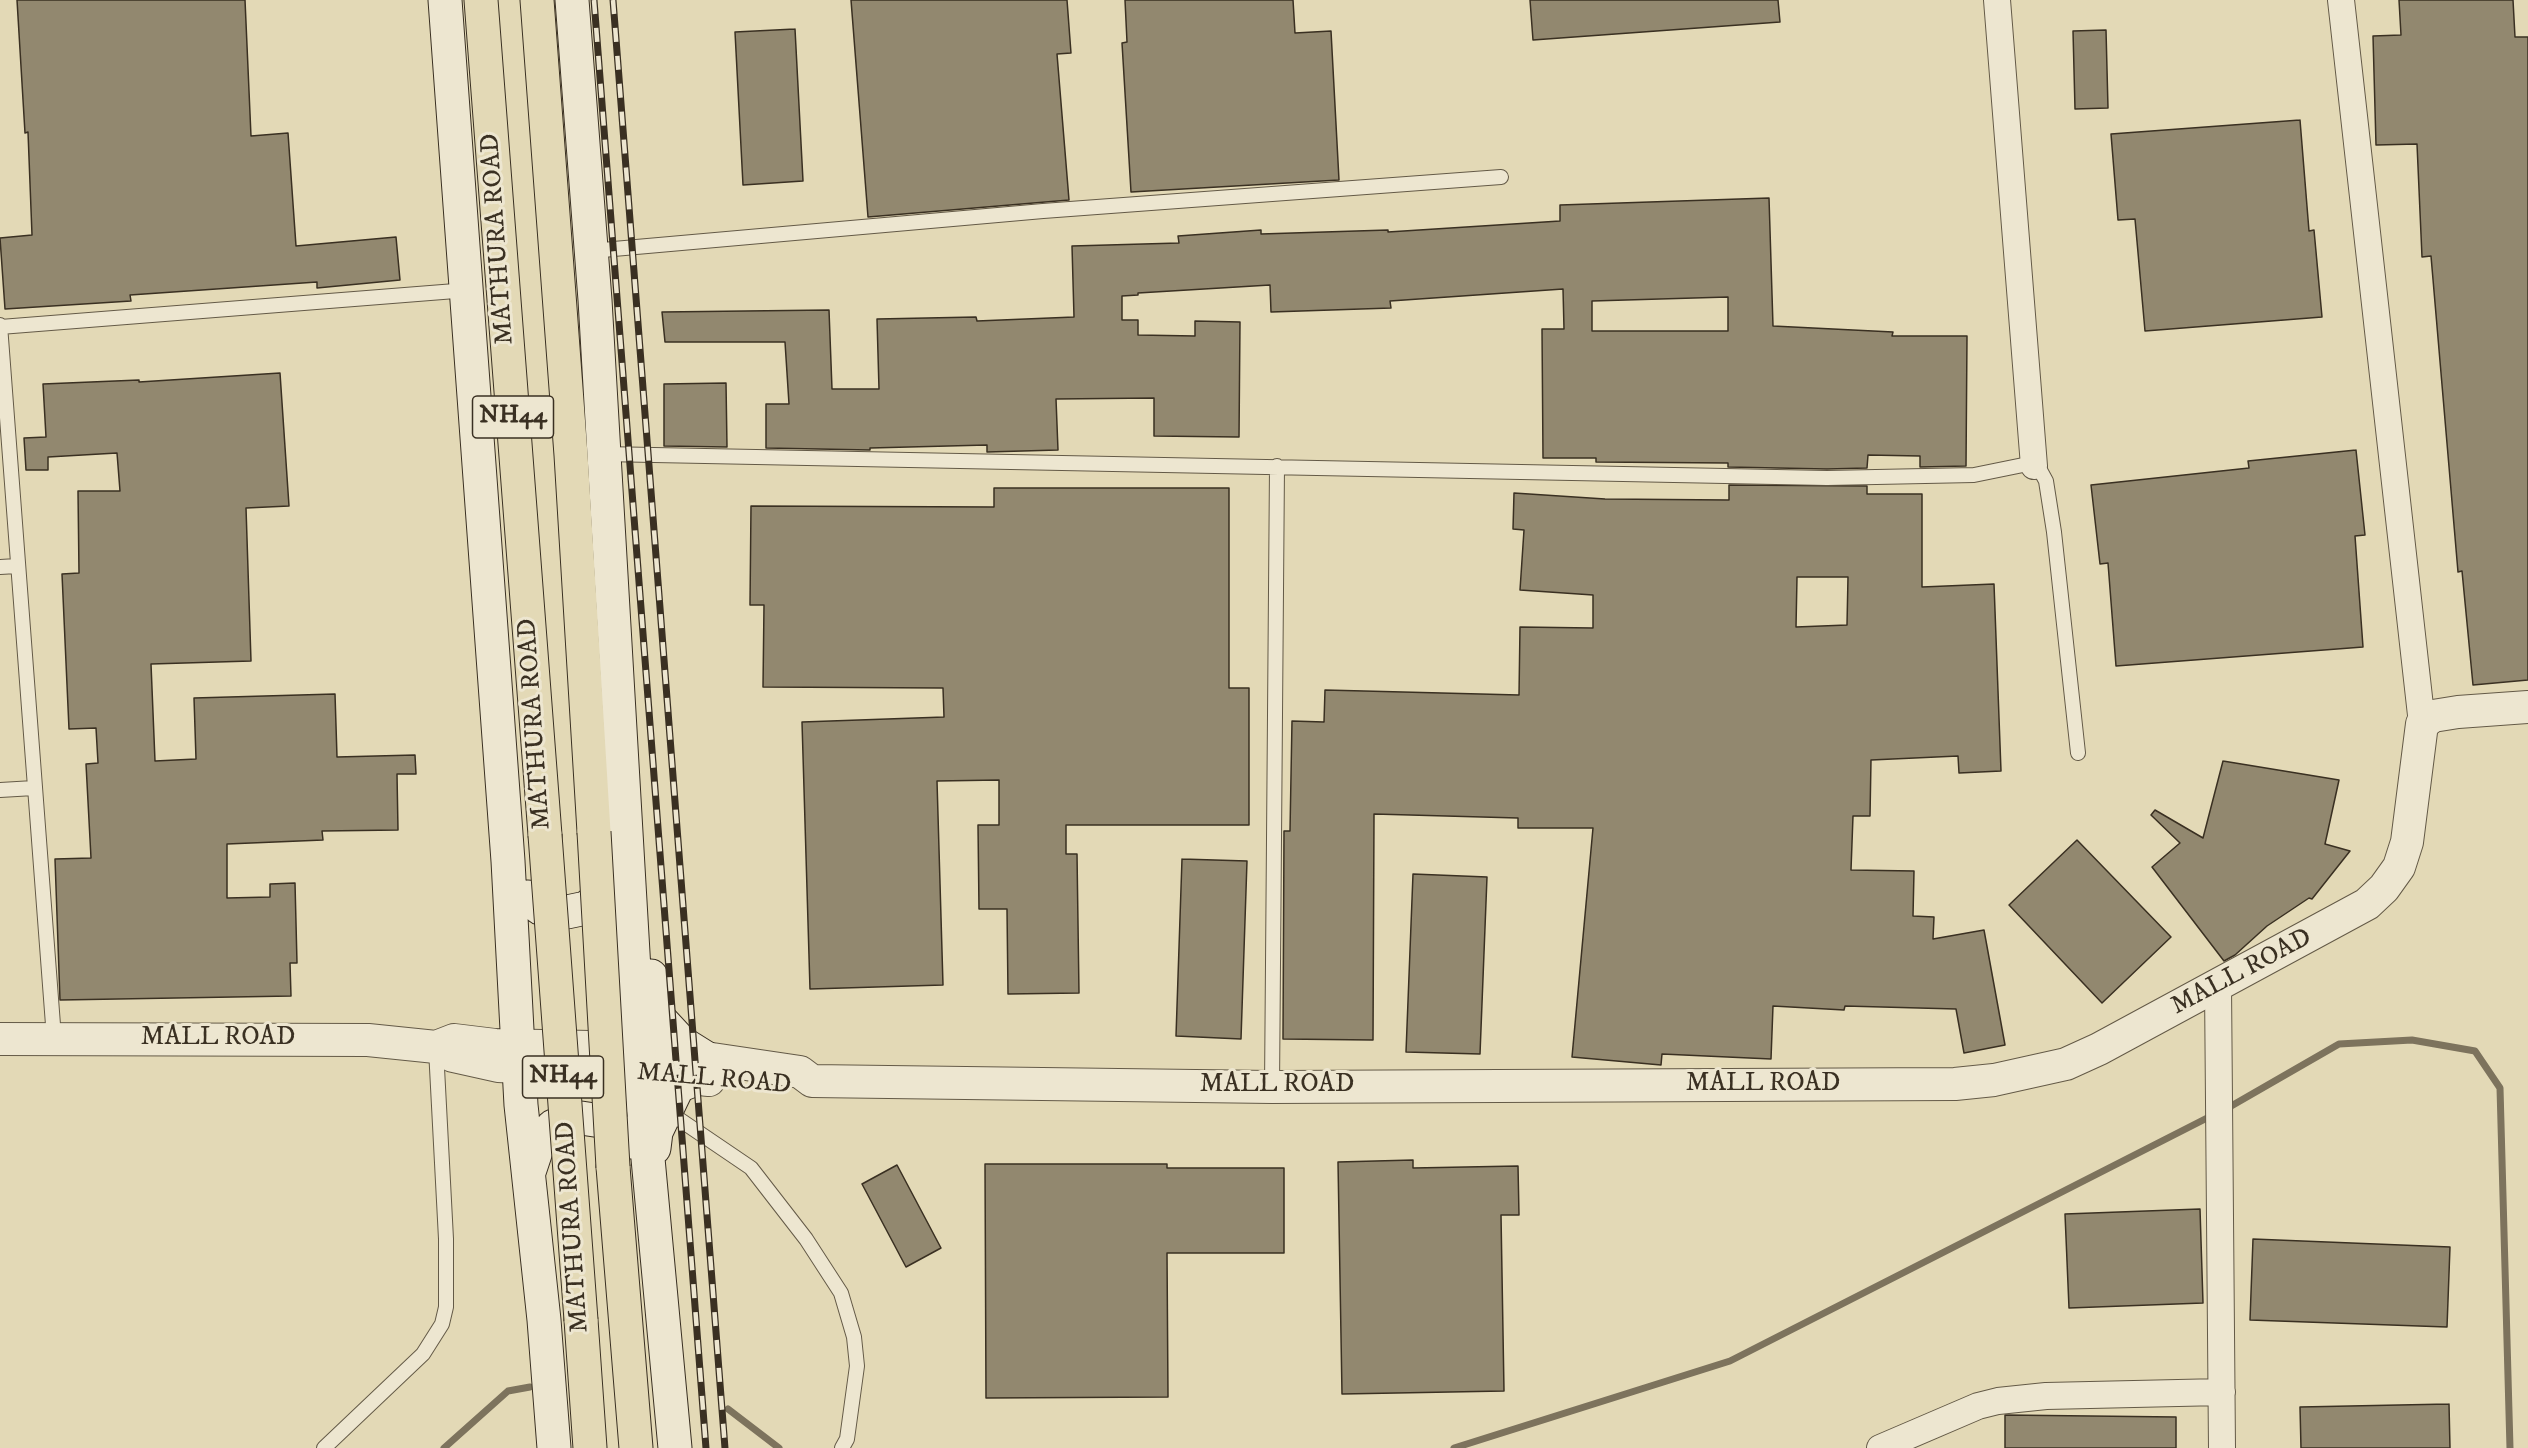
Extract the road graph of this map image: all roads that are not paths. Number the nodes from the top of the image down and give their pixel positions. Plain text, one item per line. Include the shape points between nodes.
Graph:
1 (445, 0) edge
2 (481, 0) edge
3 (537, 0) edge
4 (572, 0) edge
5 (1997, 0) edge
6 (2341, 0) edge
7 (1501, 177) dead end
8 (591, 251) junction
9 (468, 290) junction
10 (0, 326) edge
11 (603, 454) junction
12 (1277, 466) junction
13 (2034, 466) junction
14 (482, 496) junction
15 (18, 566) junction
16 (0, 567) edge
17 (614, 659) junction
18 (2528, 707) edge
19 (2422, 724) junction
20 (2078, 753) dead end
21 (34, 788) junction
22 (0, 790) edge
23 (625, 846) junction
24 (508, 861) junction
25 (2218, 986) junction
26 (54, 1038) junction
27 (0, 1040) edge
28 (436, 1047) junction
29 (513, 1052) junction
30 (639, 1061) junction
31 (701, 1069) junction
32 (1272, 1087) junction
33 (665, 1110) junction
34 (528, 1174) junction
35 (650, 1180) junction
36 (2222, 1392) junction
37 (845, 1443) edge
38 (324, 1448) edge
39 (554, 1448) edge
40 (590, 1448) edge
41 (636, 1448) edge
42 (675, 1448) edge
43 (1880, 1448) edge
44 (2222, 1448) edge

1 - 9 main road
2 - 40 highway, MATHURA ROAD / NH44, bridge
3 - 41 highway, MATHURA ROAD / NH44, bridge via 571,455 613,1167
4 - 8 main road
5 - 13 street
6 - 19 street
7 - 8 lane via 1043,211
8 - 11 main road
9 - 10 lane
9 - 14 main road
10 - 15 lane
11 - 12 lane
11 - 17 main road
12 - 13 lane via 1827,478 1974,475 2023,464
12 - 32 lane
13 - 20 lane via 2044,475 2054,532
14 - 24 main road
14 - 29 main road via 478,686 500,1000
15 - 16 lane
15 - 21 lane
17 - 23 main road
17 - 31 main road via 635,732 656,1016
18 - 19 street via 2433,716
19 - 25 street, MALL ROAD via 2407,842 2399,867 2384,888 2351,914
21 - 22 lane
21 - 26 lane
23 - 24 main road via 607,891 586,908 567,912 540,908 524,893
23 - 30 main road
24 - 29 main road
25 - 32 street, MALL ROAD via 2066,1064 1994,1080 1943,1084
25 - 36 street
26 - 27 street, MALL ROAD
26 - 28 street, MALL ROAD via 368,1040
28 - 29 street, MALL ROAD via 453,1056 498,1066
28 - 38 lane via 446,1239 446,1307 442,1324 423,1354
29 - 30 street, MALL ROAD
29 - 34 main road
30 - 31 street, MALL ROAD
30 - 35 main road
31 - 32 street, MALL ROAD via 800,1072 812,1081
31 - 33 main road via 678,1086
33 - 35 main road via 656,1132
33 - 37 lane via 751,1168 806,1239 841,1293 854,1337 857,1366
34 - 35 main road via 539,1143 553,1126 580,1118 601,1121 626,1135 639,1152
34 - 39 main road
35 - 42 main road
36 - 43 street via 2046,1396 1998,1401
36 - 44 street

